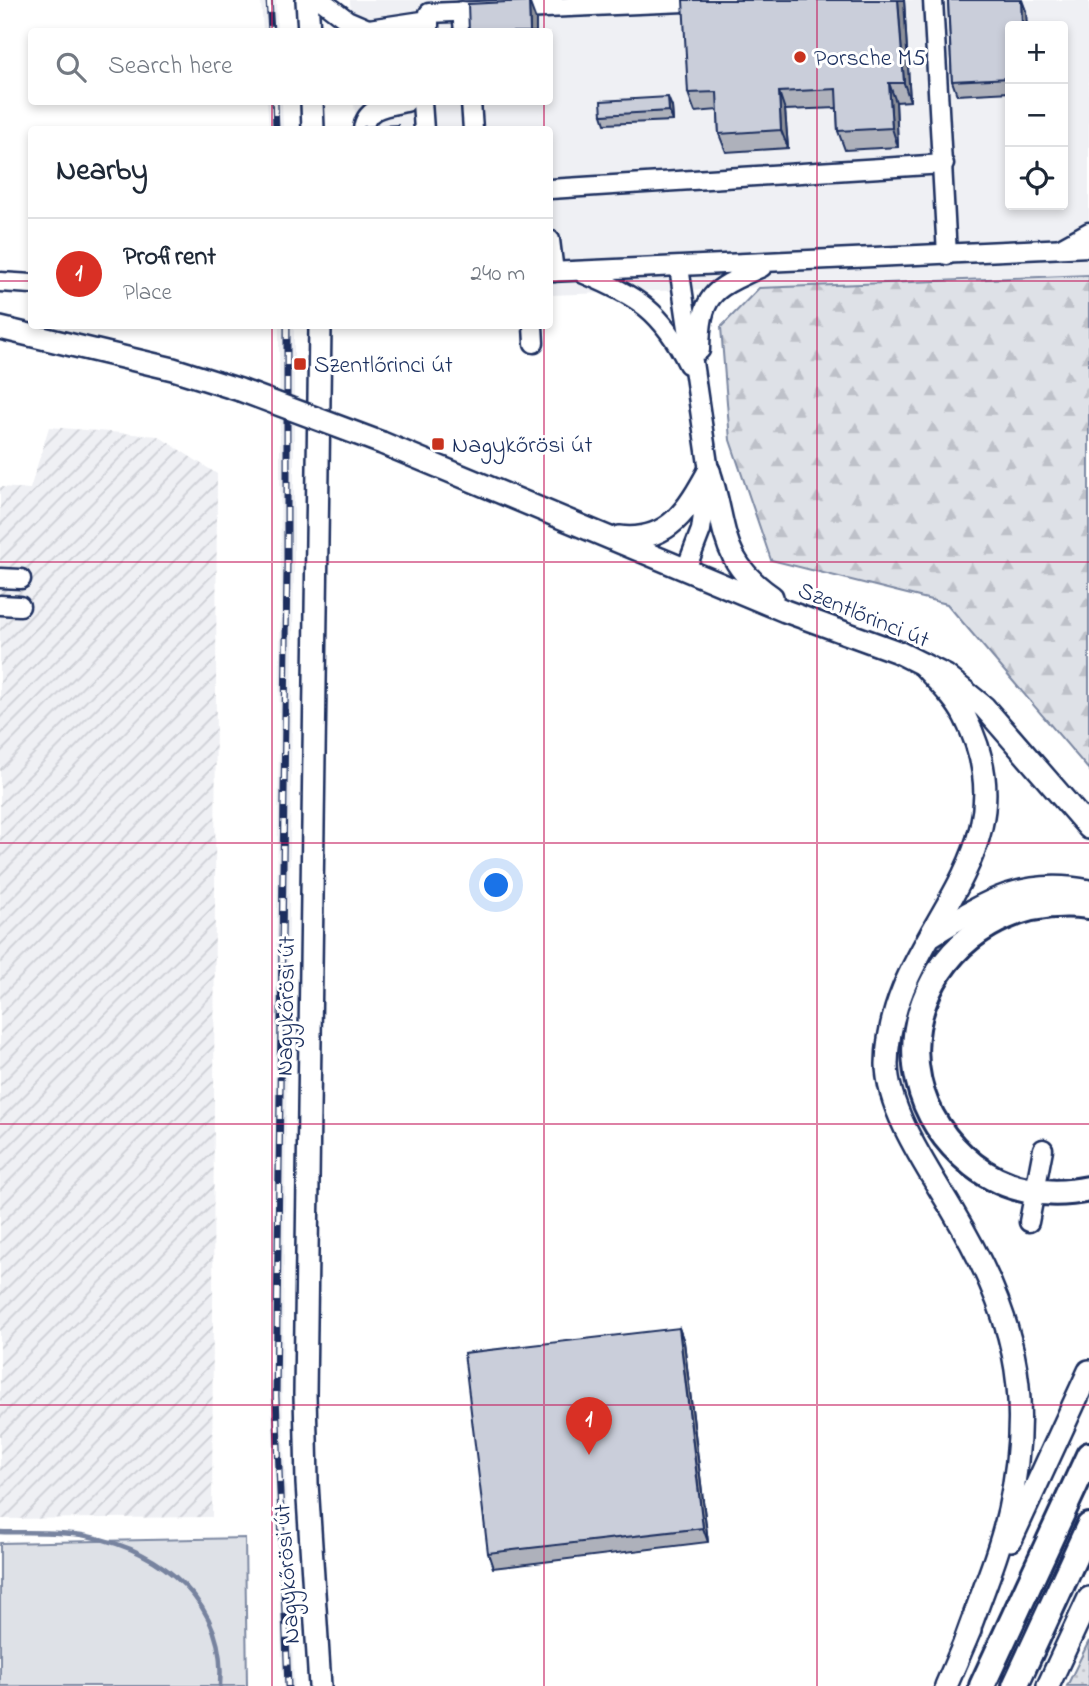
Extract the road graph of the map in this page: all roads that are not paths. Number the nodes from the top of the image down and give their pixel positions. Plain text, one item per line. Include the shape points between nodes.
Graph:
1 (307, 0) edge
2 (321, 0) edge
3 (732, 0) edge
4 (933, 0) edge
5 (462, 11) junction
6 (429, 16) edge
7 (309, 28) edge
8 (362, 28) edge
9 (375, 28) edge
10 (464, 28) edge
11 (312, 105) edge
12 (395, 105) edge
13 (422, 105) edge
14 (471, 105) edge
15 (313, 126) edge
16 (364, 126) edge
17 (424, 126) edge
18 (473, 126) edge
19 (944, 164) junction
20 (553, 189) edge
21 (1089, 232) edge
22 (1089, 247) edge
23 (1058, 249) junction
24 (947, 255) junction
25 (769, 264) junction
26 (679, 267) junction
27 (578, 271) junction
28 (553, 272) edge
29 (0, 282) edge
30 (28, 284) edge
31 (0, 328) edge
32 (320, 329) edge
33 (695, 378) junction
34 (709, 471) junction
35 (603, 536) junction
36 (686, 569) junction
37 (0, 578) edge
38 (22, 579) dead end
39 (0, 605) edge
40 (20, 606) dead end
41 (785, 611) junction
42 (922, 664) junction
43 (1089, 828) edge
44 (1089, 891) edge
45 (1089, 906) edge
46 (928, 938) junction
47 (1043, 1149) dead end
48 (1089, 1189) edge
49 (1033, 1192) junction
50 (1029, 1222) dead end
51 (1089, 1371) edge
52 (1089, 1455) edge
53 (1089, 1526) edge
54 (1089, 1598) edge
55 (1089, 1617) edge
56 (965, 1641) junction
57 (1053, 1676) edge
58 (320, 1686) edge
59 (946, 1686) edge
60 (982, 1686) edge
61 (1015, 1686) edge

1 - 7 main road
2 - 8 street
3 - 5 street
4 - 19 street
5 - 6 street
5 - 10 street
6 - 9 street
11 - 15 main road
12 - 16 street via 372,111
13 - 17 street
14 - 18 street
19 - 20 street
19 - 24 street
21 - 23 street
22 - 23 street
23 - 24 street
24 - 25 street
25 - 26 street
25 - 33 street via 711,296 700,317
26 - 27 street
26 - 33 street
27 - 28 street
27 - 33 street via 645,303 673,334
29 - 30 street
31 - 35 main road, Szentlőrinci út, bridge via 173,369 240,390 382,443
32 - 58 main road, Nagykőrösi út via 305,1394
33 - 34 street
34 - 35 main road via 672,526 632,539
34 - 36 street via 701,530
34 - 41 main road via 736,565
35 - 36 main road, Szentlőrinci út
36 - 41 main road, Szentlőrinci út
37 - 38 street
39 - 40 street
41 - 42 main road, Szentlőrinci út
42 - 43 main road, Szentlőrinci út via 946,676 984,707
42 - 46 main road via 965,716 981,761 987,807 980,840
44 - 46 main road via 1043,887 1001,896
45 - 49 highway via 1031,906 971,934 936,976 917,1032 922,1090 944,1134 985,1174
46 - 56 main road via 897,1004 889,1042 893,1096 919,1153 995,1290 1018,1366 1020,1395 1019,1450 1009,1513
47 - 49 street
48 - 49 highway
49 - 50 street
51 - 56 main road
52 - 60 highway
53 - 61 highway
54 - 57 main road
55 - 57 main road
56 - 59 main road

